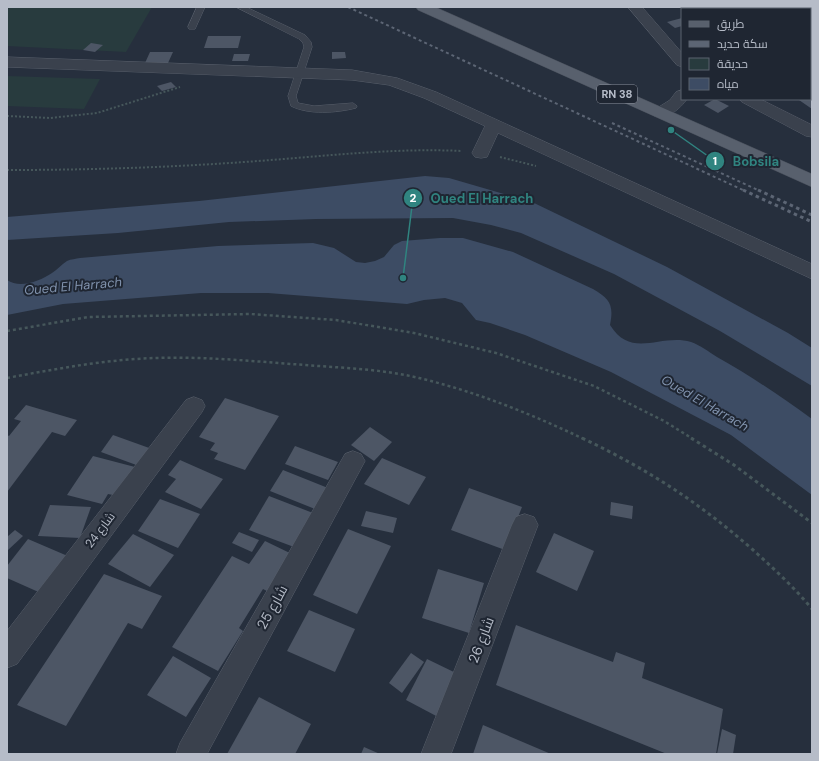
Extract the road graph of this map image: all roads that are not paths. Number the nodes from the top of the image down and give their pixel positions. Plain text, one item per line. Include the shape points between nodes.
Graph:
1 (202, 7) edge
2 (240, 7) edge
3 (423, 7) edge
4 (635, 7) edge
5 (192, 27) dead end
6 (681, 61) edge
7 (7, 62) edge
8 (300, 72) junction
9 (681, 96) edge
10 (750, 100) edge
11 (353, 106) dead end
12 (660, 113) junction
13 (494, 124) junction
14 (812, 132) edge
15 (481, 153) road end
16 (812, 181) edge
17 (812, 272) edge
18 (194, 406) dead end
19 (353, 461) dead end
20 (525, 525) dead end
21 (7, 654) edge
22 (191, 754) edge
23 (436, 754) edge

1 - 5 lane
2 - 8 lane via 304,39 308,47
3 - 12 main road, RN 38
4 - 6 street
7 - 8 street
8 - 11 lane via 292,99 297,106 310,109
8 - 13 street via 352,75 392,81
9 - 12 street via 676,103
10 - 14 street
12 - 16 main road, RN 38
13 - 15 street
13 - 17 street
18 - 21 street, شارع 24
19 - 22 street, شارع 25
20 - 23 street, شارع 26

